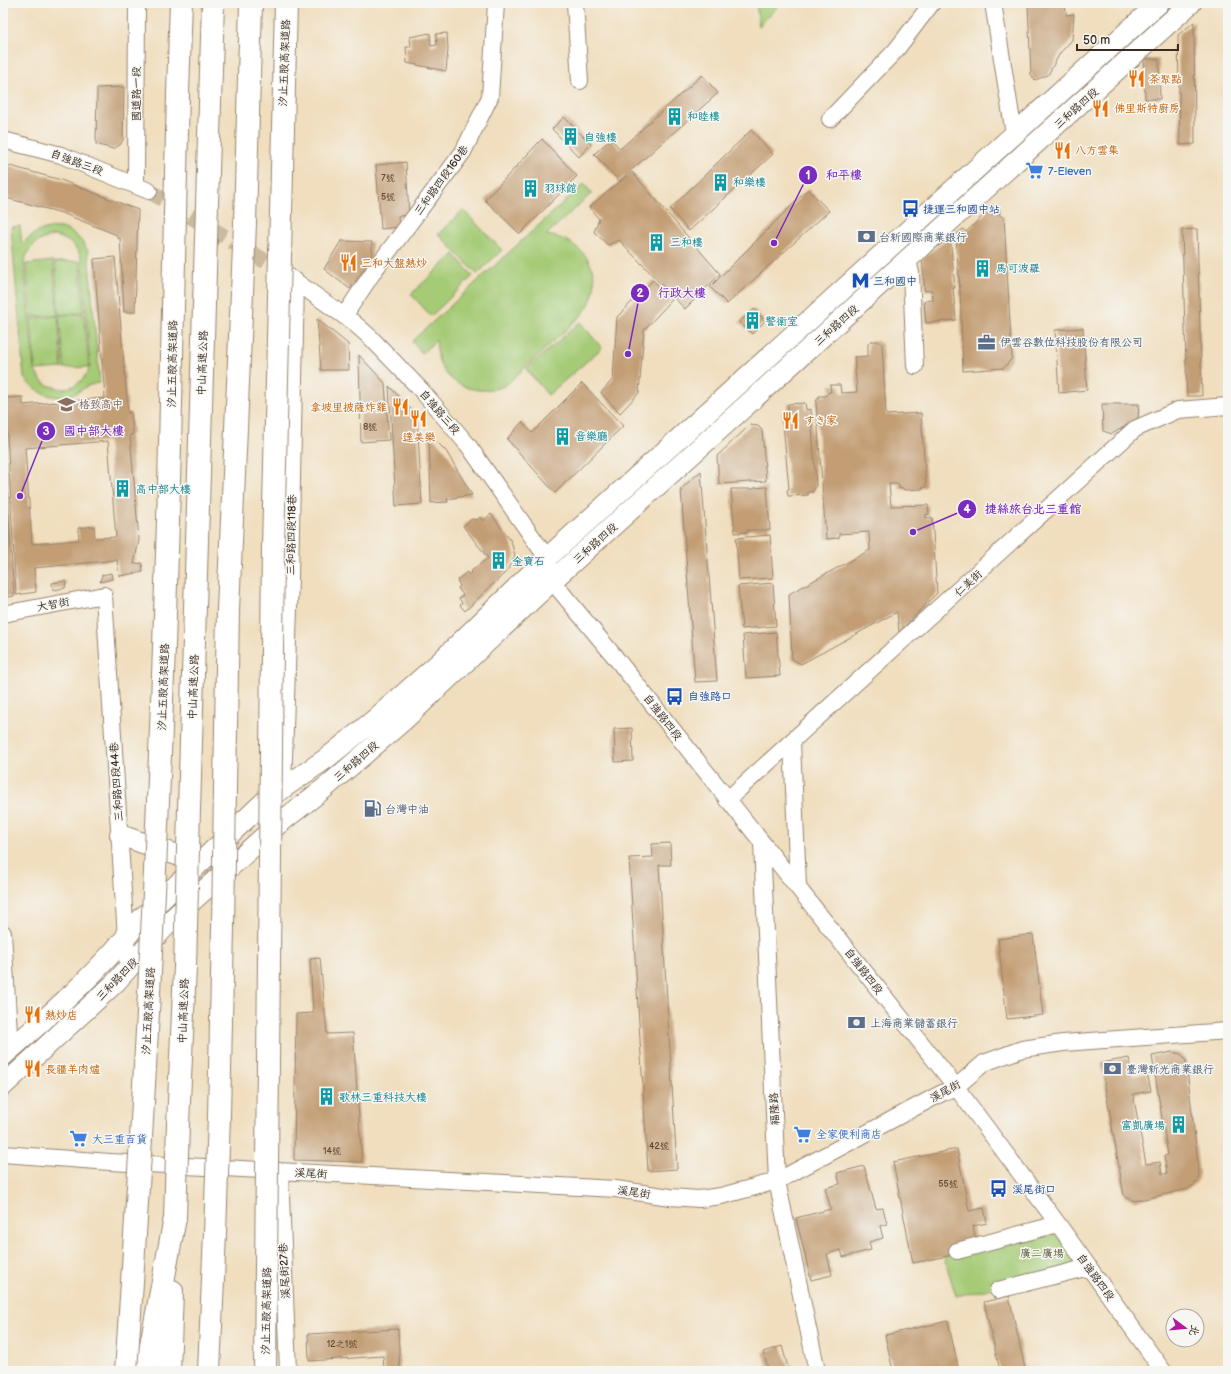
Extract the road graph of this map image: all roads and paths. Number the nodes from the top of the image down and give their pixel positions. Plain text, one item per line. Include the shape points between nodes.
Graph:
1 (137, 3) edge
2 (181, 3) edge
3 (213, 3) edge
4 (251, 3) edge
5 (286, 3) edge
6 (496, 3) edge
7 (575, 3) edge
8 (932, 3) edge
9 (993, 3) edge
10 (1159, 3) edge
11 (1191, 3) edge
12 (580, 81) dead end
13 (830, 119) dead end
14 (1014, 134) junction
15 (3, 140) edge
16 (143, 187) joint
17 (908, 260) junction
18 (292, 278) joint
19 (344, 316) junction
20 (914, 366) dead end
21 (1228, 406) edge
22 (547, 558) junction
23 (552, 581) junction
24 (104, 594) joint
25 (3, 614) edge
26 (792, 742) junction
27 (282, 788) junction
28 (727, 800) junction
29 (120, 835) junction
30 (762, 843) junction
31 (200, 863) junction
32 (798, 887) junction
33 (3, 933) edge
34 (127, 937) junction
35 (128, 969) junction
36 (1228, 1031) edge
37 (7, 1053) edge
38 (3, 1086) edge
39 (956, 1087) junction
40 (3, 1154) edge
41 (280, 1171) junction
42 (777, 1180) junction
43 (175, 1218) junction
44 (1058, 1224) junction
45 (957, 1251) dead end
46 (1089, 1267) junction
47 (998, 1290) dead end
48 (126, 1371) edge
49 (146, 1371) edge
50 (169, 1371) edge
51 (209, 1371) edge
52 (265, 1371) edge
53 (288, 1371) edge
54 (817, 1371) edge
55 (1163, 1371) edge

1 - 16 street, 國道路一段
2 - 48 highway, 汐止五股高架道路, bridge via 167,554 156,861
3 - 43 highway, 中山高速公路, bridge via 185,967
4 - 51 highway, bridge via 245,224 228,610 219,1116
5 - 52 highway, 汐止五股高架道路, bridge via 273,540
6 - 19 street, 三和路四段160巷 via 490,97 487,104 463,152 376,268
7 - 12 street
8 - 13 street via 896,50
9 - 14 street
10 - 14 main road, 三和路四段
11 - 17 main road, 三和路四段
14 - 22 main road, 三和路四段
15 - 16 street, 自強路三段 via 61,155
17 - 20 street via 911,273
17 - 23 main road, 三和路四段
18 - 19 street, 自強路三段
18 - 27 street, 三和路四段118巷 via 289,586
19 - 22 street, 自強路三段 via 371,338 422,391 468,445
21 - 26 street, 仁美街 via 1178,410 1135,430
22 - 23 street, 自強路三段
22 - 27 main road, 三和路四段 via 440,662 374,720 327,758
23 - 28 street, 自強路四段
23 - 35 main road, 三和路四段 via 403,721 277,825 171,920
24 - 25 street, 大智街
24 - 29 street, 三和路四段44巷
26 - 28 street, 仁美街
26 - 32 street
27 - 31 main road, 三和路四段
28 - 30 street, 自強路四段
29 - 31 main road
29 - 34 street, 三和路四段44巷
30 - 32 street, 自強路四段
30 - 42 street, 福隆路
31 - 34 main road, 三和路四段 via 141,919
32 - 39 street, 自強路四段
33 - 37 street
34 - 35 street, 三和路四段44巷
34 - 37 main road, 三和路四段
35 - 38 main road, 三和路四段
36 - 39 street, 溪尾街 via 1063,1043 1022,1049 984,1063
39 - 42 street, 溪尾街
39 - 44 street, 自強路四段
40 - 41 street, 溪尾街
41 - 42 street, 溪尾街 via 616,1189 699,1199 721,1196
41 - 53 street, 溪尾街27巷
42 - 54 street, 福隆路
43 - 49 highway
43 - 50 highway, 中山高速公路
44 - 45 street
44 - 46 street, 自強路四段
46 - 47 street
46 - 55 street, 自強路四段

